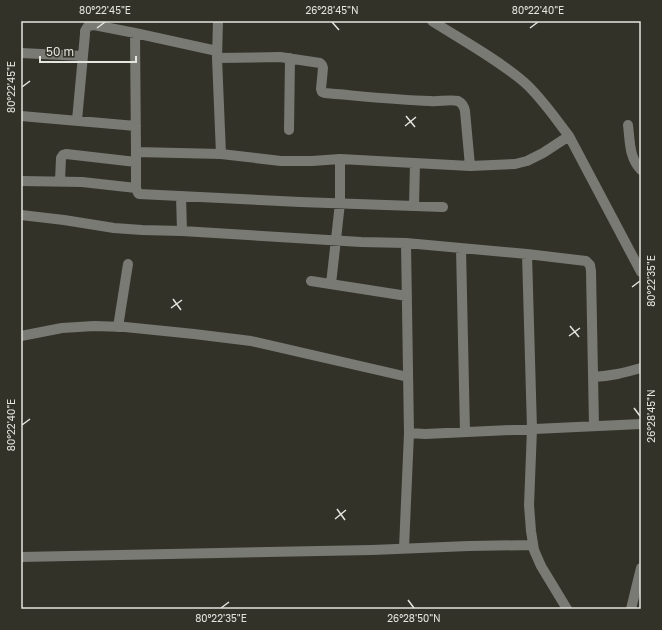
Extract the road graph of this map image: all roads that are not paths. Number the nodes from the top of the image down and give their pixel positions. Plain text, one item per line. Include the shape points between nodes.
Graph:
1 (218, 21) edge
2 (432, 21) edge
3 (135, 33) junction
4 (21, 53) edge
5 (217, 54) junction
6 (83, 56) junction
7 (290, 58) junction
8 (21, 116) edge
9 (77, 120) junction
10 (628, 125) dead end
11 (136, 126) junction
12 (289, 130) dead end
13 (569, 136) junction
14 (221, 154) junction
15 (136, 157) junction
16 (340, 159) junction
17 (415, 163) junction
18 (470, 166) junction
19 (641, 170) edge
20 (21, 181) edge
21 (60, 181) junction
22 (136, 188) junction
23 (182, 196) junction
24 (340, 203) junction
25 (414, 206) junction
26 (443, 207) dead end
27 (21, 215) edge
28 (182, 230) junction
29 (336, 240) junction
30 (406, 243) junction
31 (462, 248) junction
32 (527, 254) junction
33 (128, 264) dead end
34 (641, 272) edge
35 (311, 281) dead end
36 (331, 284) junction
37 (407, 296) junction
38 (118, 327) junction
39 (21, 336) edge
40 (641, 368) edge
41 (408, 377) junction
42 (593, 377) junction
43 (641, 424) edge
44 (594, 426) junction
45 (532, 429) junction
46 (465, 432) junction
47 (409, 433) junction
48 (533, 545) junction
49 (404, 548) junction
50 (21, 557) edge
51 (641, 568) edge
52 (567, 609) edge
53 (631, 609) edge

1 - 5 street
2 - 13 street via 524,82
3 - 5 street
3 - 6 street via 88,26 85,31
3 - 11 street
4 - 6 street
5 - 7 street
5 - 14 street
6 - 9 street
7 - 12 street
7 - 18 street via 322,65 321,89 325,93 458,101 465,110
8 - 9 street
9 - 11 street
10 - 19 street via 632,158
11 - 15 street
13 - 18 street via 527,161
13 - 34 street
14 - 15 street
14 - 16 street via 281,161
15 - 21 street via 66,154 61,158
15 - 22 street
16 - 17 street
16 - 24 street
17 - 18 street
17 - 25 street
20 - 21 street
21 - 22 street
22 - 23 street via 140,194
23 - 24 street
23 - 28 street
24 - 25 street
24 - 29 street
25 - 26 street
27 - 28 street via 114,228
28 - 29 street
29 - 30 street
29 - 36 street
30 - 31 street
30 - 37 street
31 - 32 street
31 - 46 street
32 - 42 street via 586,261 590,265
32 - 45 street
33 - 38 street
35 - 36 street
36 - 37 street
37 - 41 street
38 - 39 street via 62,328
38 - 41 street via 251,341
40 - 42 street via 620,374
41 - 47 street
42 - 44 street
43 - 44 street
44 - 45 street
45 - 46 street
45 - 48 street via 529,505
46 - 47 street
47 - 49 street
48 - 49 street
48 - 52 street via 541,566
49 - 50 street
51 - 53 street

